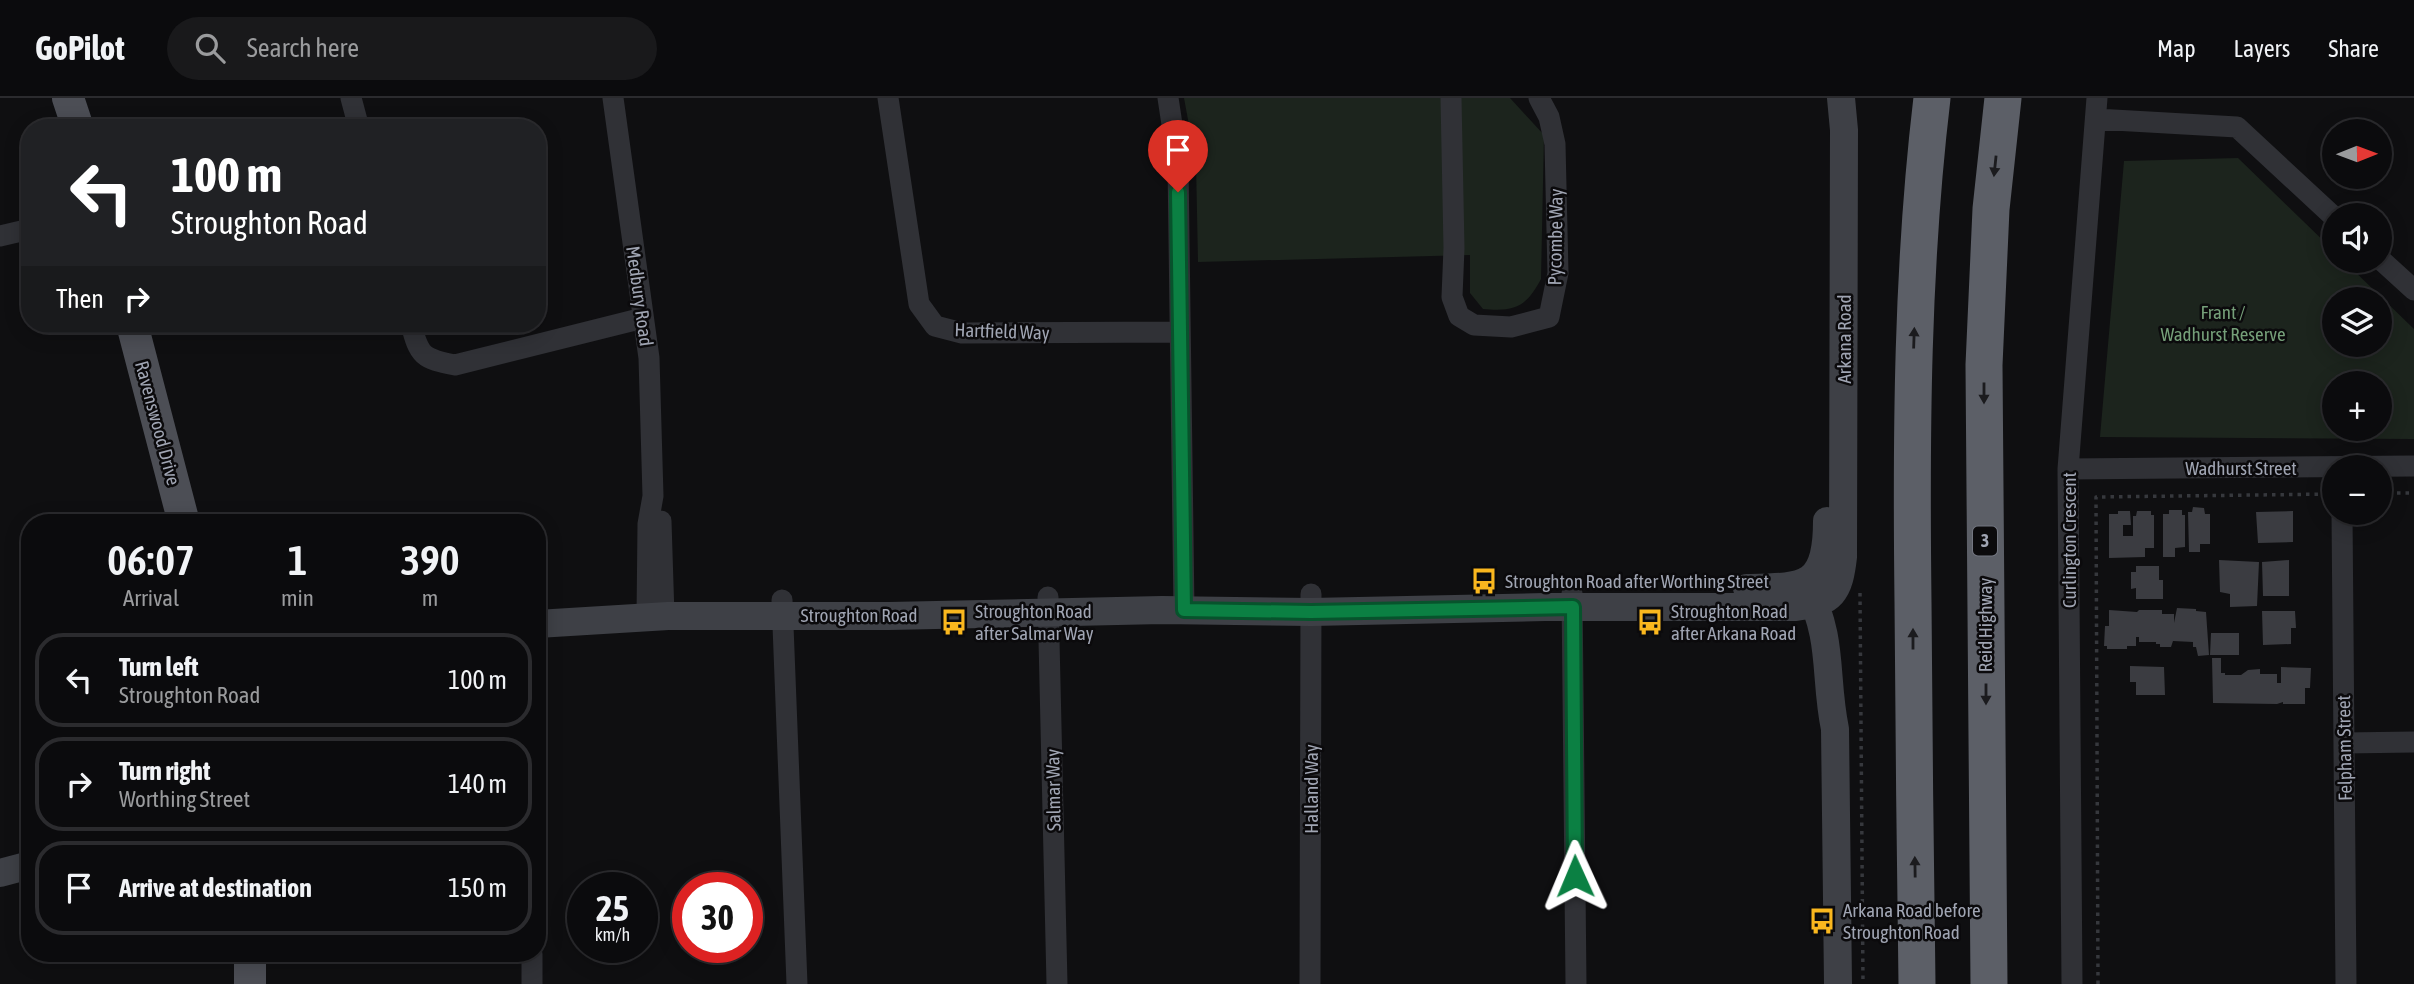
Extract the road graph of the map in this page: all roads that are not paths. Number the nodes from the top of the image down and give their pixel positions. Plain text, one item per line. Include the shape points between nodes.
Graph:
1 (51, 98) edge
2 (68, 98) edge
3 (352, 98) edge
4 (613, 98) edge
5 (888, 98) edge
6 (1167, 98) edge
7 (1451, 98) edge
8 (1539, 98) edge
9 (1824, 98) edge
10 (1841, 98) edge
11 (1932, 98) edge
12 (2003, 98) edge
13 (2097, 108) edge
14 (57, 119) edge
15 (75, 119) edge
16 (357, 119) edge
17 (2322, 206) edge
18 (21, 231) edge
19 (0, 236) edge
20 (2392, 270) edge
21 (2414, 290) edge
22 (643, 318) junction
23 (1179, 332) junction
24 (116, 333) edge
25 (134, 333) edge
26 (413, 333) edge
27 (2392, 466) edge
28 (2414, 466) edge
29 (2322, 467) edge
30 (2068, 469) junction
31 (162, 514) edge
32 (182, 514) edge
33 (2342, 525) edge
34 (1820, 588) junction
35 (1572, 600) junction
36 (1184, 602) junction
37 (1311, 603) junction
38 (1048, 605) junction
39 (782, 607) junction
40 (546, 608) edge
41 (655, 608) junction
42 (546, 623) edge
43 (2414, 742) edge
44 (2344, 743) junction
45 (21, 867) edge
46 (0, 873) edge
47 (21, 880) edge
48 (0, 886) edge
49 (250, 962) edge
50 (271, 962) edge
51 (532, 962) edge
52 (250, 984) edge
53 (271, 984) edge
54 (532, 984) edge
55 (797, 984) edge
56 (1057, 984) edge
57 (1310, 984) edge
58 (1576, 984) edge
59 (1838, 984) edge
60 (1917, 984) edge
61 (1989, 984) edge
62 (2072, 984) edge
63 (2346, 984) edge

1 - 14 main road
2 - 15 main road
3 - 16 street
4 - 22 street, Medbury Road
5 - 23 street, Hartfield Way via 919,304 935,326 962,333
6 - 23 street via 1178,164
7 - 8 street, Pycombe Way via 1452,297 1459,316 1474,325 1511,327 1549,317 1558,273 1555,144
9 - 34 street, Arkana Road via 1827,548
10 - 34 street, Arkana Road via 1843,557
60 -> 11 highway via 1913,335
12 -> 61 highway, Reid Highway / 3 via 1991,209 1984,365
13 - 17 street via 2237,127
13 - 30 street, Curlington Crescent
18 - 19 street
20 - 21 street
22 - 26 street via 455,365 433,361 417,348
22 - 41 street, Medbury Road via 649,358 653,496 648,524
23 - 36 street
24 - 31 main road, Ravenswood Drive
25 - 32 main road, Ravenswood Drive
27 - 28 street, Wadhurst Street
29 - 30 street, Wadhurst Street
30 - 62 street, Curlington Crescent
33 - 44 street, Felpham Street
34 - 35 street, Stroughton Road
34 - 59 street, Arkana Road via 1835,618 1840,660 1842,708 1835,729
35 - 37 street, Stroughton Road
35 - 58 street
36 - 37 street, Stroughton Road
36 - 38 street, Stroughton Road
37 - 57 street, Halland Way
38 - 39 street, Stroughton Road
38 - 56 street, Salmar Way
39 - 41 street, Stroughton Road
39 - 55 street
40 - 41 street, Stroughton Road
41 - 42 street, Stroughton Road
43 - 44 street
44 - 63 street, Felpham Street
45 - 46 street
47 - 48 street
49 - 52 main road
50 - 53 main road
51 - 54 street

